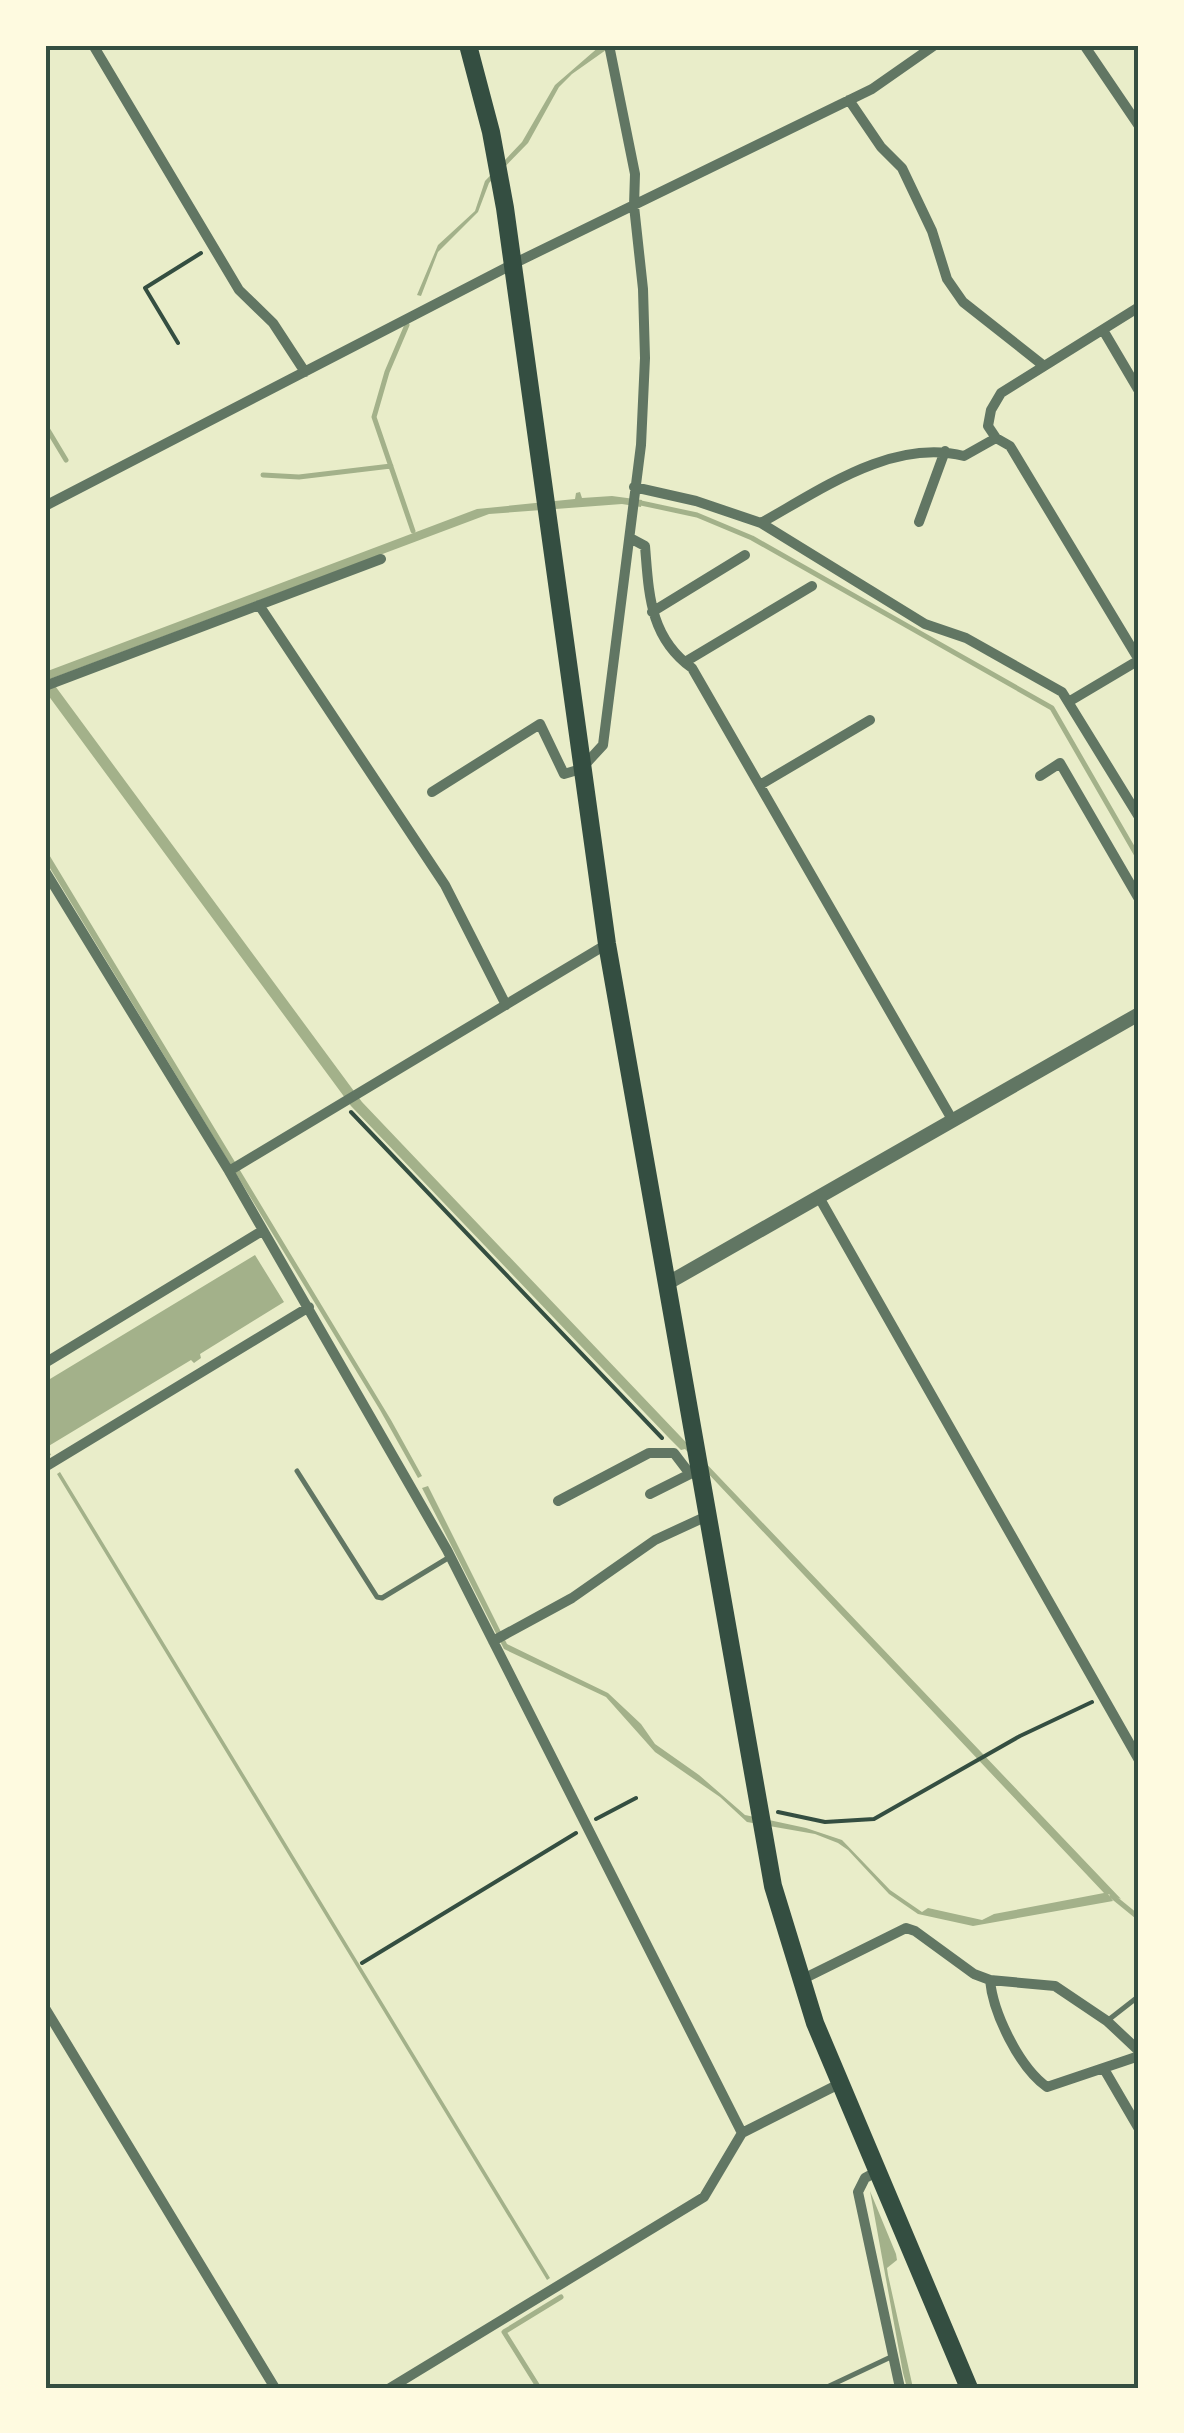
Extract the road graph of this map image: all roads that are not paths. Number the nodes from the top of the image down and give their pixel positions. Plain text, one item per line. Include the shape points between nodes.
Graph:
1 (93, 45) edge
2 (468, 45) edge
3 (609, 45) edge
4 (935, 45) edge
5 (1084, 45) edge
6 (849, 100) junction
7 (1139, 126) edge
8 (634, 206) junction
9 (512, 264) junction
10 (1139, 308) edge
11 (1102, 330) junction
12 (1044, 366) junction
13 (306, 372) junction
14 (1139, 391) edge
15 (996, 438) junction
16 (944, 452) junction
17 (634, 488) junction
18 (45, 506) edge
19 (919, 522) dead end
20 (761, 523) junction
21 (630, 538) junction
22 (745, 555) dead end
23 (381, 560) dead end
24 (812, 586) dead end
25 (259, 605) junction
26 (652, 612) junction
27 (1139, 660) edge
28 (684, 662) junction
29 (45, 686) edge
30 (1070, 700) junction
31 (870, 720) dead end
32 (581, 769) junction
33 (1040, 776) dead end
34 (760, 785) junction
35 (432, 792) dead end
36 (1139, 817) edge
37 (45, 871) edge
38 (1139, 899) edge
39 (607, 944) junction
40 (506, 1005) junction
41 (1139, 1014) edge
42 (953, 1121) junction
43 (229, 1172) junction
44 (820, 1199) junction
45 (262, 1231) junction
46 (668, 1283) junction
47 (309, 1307) junction
48 (45, 1363) edge
49 (45, 1467) edge
50 (297, 1470) dead end
51 (695, 1472) junction
52 (650, 1494) dead end
53 (558, 1501) dead end
54 (707, 1516) junction
55 (450, 1556) junction
56 (493, 1641) junction
57 (1139, 1760) edge
58 (990, 1980) junction
59 (800, 1981) junction
60 (1139, 1996) edge
61 (45, 2008) edge
62 (1107, 2021) junction
63 (1139, 2054) edge
64 (1104, 2069) junction
65 (841, 2084) junction
66 (1139, 2129) edge
67 (742, 2133) junction
68 (878, 2170) junction
69 (892, 2356) junction
70 (275, 2388) edge
71 (390, 2388) edge
72 (825, 2388) edge
73 (900, 2388) edge
74 (969, 2388) edge

1 - 13 street via 239,290
2 - 9 highway via 492,132
3 - 8 street via 636,174
4 - 6 street
5 - 7 street
6 - 8 street
6 - 12 street via 902,168 963,302
8 - 9 street
8 - 17 street via 644,358
9 - 13 street
9 - 32 highway
10 - 11 street
11 - 12 street
11 - 14 street
12 - 15 street via 1002,393 988,426
13 - 18 street
15 - 16 street via 964,456
15 - 27 street via 1010,446
16 - 19 street
16 - 20 street via 856,470
17 - 20 street
17 - 21 street
20 - 30 street via 926,624 966,638
21 - 26 street via 645,546
21 - 32 street via 603,745
22 - 26 street
23 - 25 street
24 - 28 street
25 - 29 street
25 - 40 street via 445,884
26 - 28 street
27 - 30 street
28 - 34 street
30 - 36 street
31 - 34 street
32 - 35 street via 564,774 540,724
32 - 39 highway
33 - 38 street via 1060,763
34 - 42 street
37 - 43 street
39 - 40 street
39 - 46 highway
40 - 43 street
41 - 42 street
42 - 44 street
43 - 45 street
44 - 46 street
44 - 57 street
45 - 47 street
45 - 48 street
46 - 51 highway
47 - 49 street
47 - 55 street
50 - 55 lane via 377,1597
51 - 52 street
51 - 53 street via 674,1454 648,1453
51 - 54 highway
54 - 56 street via 654,1540 572,1598
54 - 59 highway via 758,1808
55 - 56 street
56 - 67 street
58 - 59 street via 906,1928
58 - 62 street via 1055,1986
58 - 64 street via 1001,2024 1037,2080 1058,2085
59 - 65 highway
60 - 62 lane
61 - 70 street
62 - 63 street
63 - 64 street
64 - 66 street
65 - 67 street
65 - 68 highway
67 - 71 street via 704,2198
68 - 69 street via 858,2192
68 - 74 highway
69 - 72 lane
69 - 73 street

